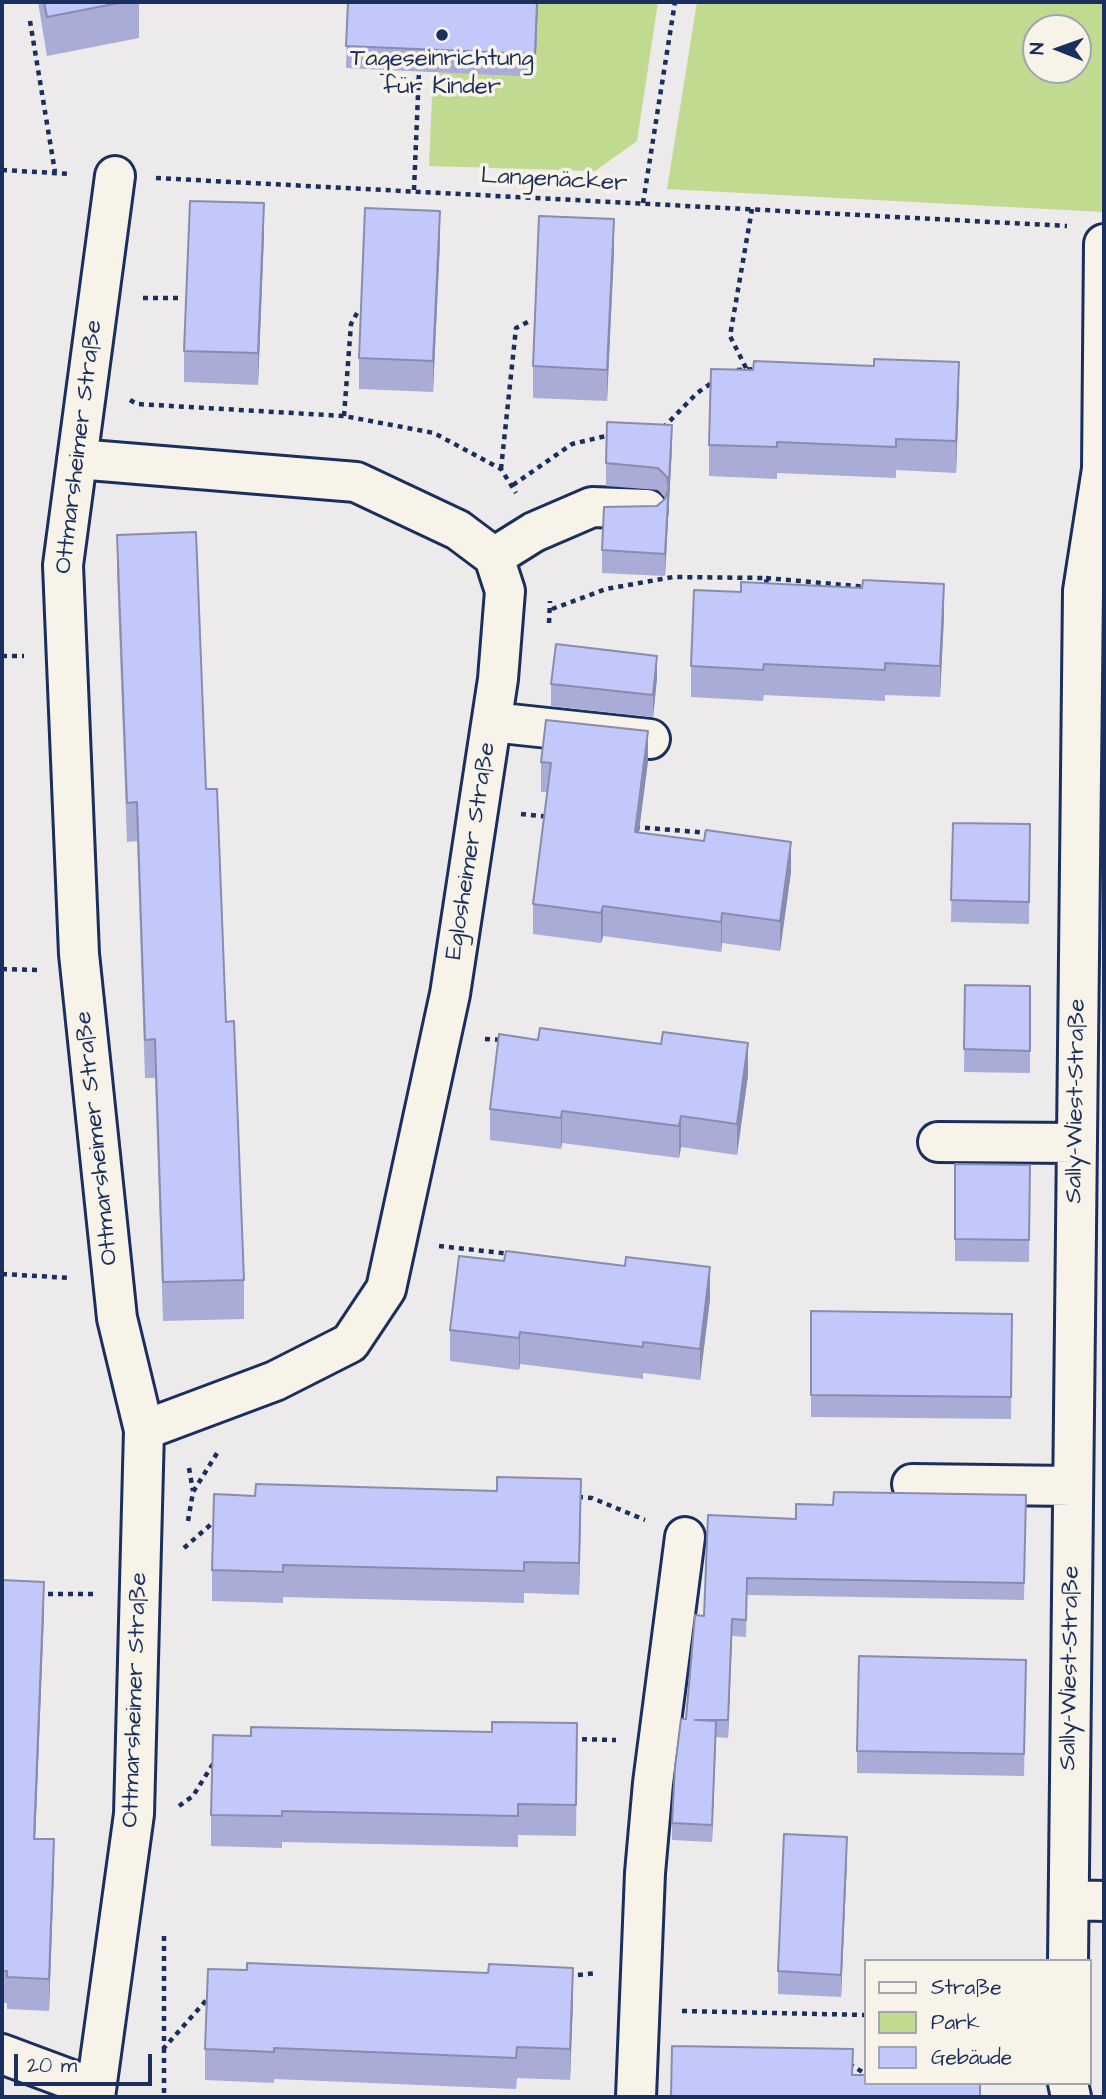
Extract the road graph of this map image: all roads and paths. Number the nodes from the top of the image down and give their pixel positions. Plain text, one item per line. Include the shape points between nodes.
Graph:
1 (675, 2) edge
2 (30, 21) dead end
3 (419, 71) edge
4 (2, 170) edge
5 (55, 172) junction
6 (115, 176) junction
7 (414, 190) junction
8 (643, 203) junction
9 (752, 209) junction
10 (1091, 235) edge
11 (131, 298) dead end
12 (179, 298) dead end
13 (357, 313) dead end
14 (530, 321) dead end
15 (746, 368) junction
16 (762, 369) edge
17 (729, 372) edge
18 (718, 379) edge
19 (128, 398) dead end
20 (344, 416) junction
21 (653, 430) edge
22 (619, 434) edge
23 (77, 459) junction
24 (501, 469) junction
25 (647, 509) edge
26 (1099, 521) edge
27 (494, 557) junction
28 (766, 578) junction
29 (878, 589) edge
30 (766, 598) edge
31 (552, 608) dead end
32 (492, 722) junction
33 (650, 739) edge
34 (478, 807) junction
35 (554, 818) edge
36 (629, 827) edge
37 (715, 834) edge
38 (2, 969) edge
39 (40, 970) dead end
40 (1091, 975) edge
41 (442, 1033) junction
42 (511, 1041) edge
43 (938, 1142) dead end
44 (1077, 1143) junction
45 (397, 1242) junction
46 (516, 1255) edge
47 (2, 1274) edge
48 (77, 1279) dead end
49 (179, 1417) junction
50 (144, 1430) junction
51 (1089, 1439) edge
52 (912, 1484) dead end
53 (1073, 1486) junction
54 (193, 1492) dead end
55 (565, 1497) edge
56 (219, 1516) edge
57 (685, 1537) joint
58 (183, 1549) dead end
59 (559, 1738) edge
60 (658, 1741) junction
61 (219, 1755) edge
62 (174, 1796) dead end
63 (1087, 1900) edge
64 (165, 1932) dead end
65 (1069, 1959) edge
66 (642, 1969) junction
67 (564, 1976) edge
68 (220, 1987) edge
69 (640, 2011) junction
70 (864, 2015) edge
71 (164, 2048) junction
72 (2, 2054) edge
73 (840, 2064) edge
74 (864, 2072) edge
75 (95, 2093) edge
76 (164, 2097) edge
77 (636, 2097) edge

1 - 8 path
2 - 5 path
3 - 7 path
4 - 5 path, Langenäcker
5 - 6 path, Langenäcker
6 - 7 path, Langenäcker
6 - 23 street, Ottmarsheimer Straße
7 - 8 path, Langenäcker
8 - 9 path, Langenäcker
9 - 10 path, Langenäcker
9 - 15 path via 730,336
10 - 26 street, Sally-Wiest-Straße via 1102,469
11 - 12 path
13 - 20 path via 351,324
14 - 24 path via 516,328
15 - 16 path
15 - 17 path
18 - 21 path via 697,393 663,428
19 - 20 path via 137,404
20 - 24 path via 434,433
22 - 24 path via 572,444 513,485
23 - 27 street via 356,482 458,530
23 - 50 street, Ottmarsheimer Straße via 63,565 79,954 117,1318
25 - 27 street via 592,507 534,532
26 - 40 street, Sally-Wiest-Straße via 1083,591
27 - 32 street, Eglosheimer Straße via 505,591
28 - 29 path
28 - 30 path
28 - 31 path via 673,577 606,589
32 - 33 street
32 - 34 street, Eglosheimer Straße
34 - 35 path
34 - 41 street, Eglosheimer Straße
36 - 37 path
38 - 39 path
40 - 44 street, Sally-Wiest-Straße
41 - 42 path
41 - 45 street, Eglosheimer Straße
43 - 44 street
44 - 51 street, Sally-Wiest-Straße
45 - 46 path
45 - 49 street, Eglosheimer Straße via 387,1289 350,1343 275,1381
47 - 48 path
49 - 50 street, Eglosheimer Straße
49 - 54 path
50 - 75 street, Ottmarsheimer Straße via 134,1814
51 - 53 street, Sally-Wiest-Straße
52 - 53 street
53 - 63 street, Sally-Wiest-Straße
55 - 57 path via 592,1498
56 - 58 path
57 - 60 street
59 - 60 path
60 - 66 street via 645,1873
61 - 62 path via 193,1796 173,1810
63 - 65 street, Sally-Wiest-Straße
64 - 71 path
66 - 67 path
66 - 69 street
68 - 71 path
69 - 70 path
69 - 77 street
71 - 76 path
72 - 75 street
73 - 74 path via 853,2064

